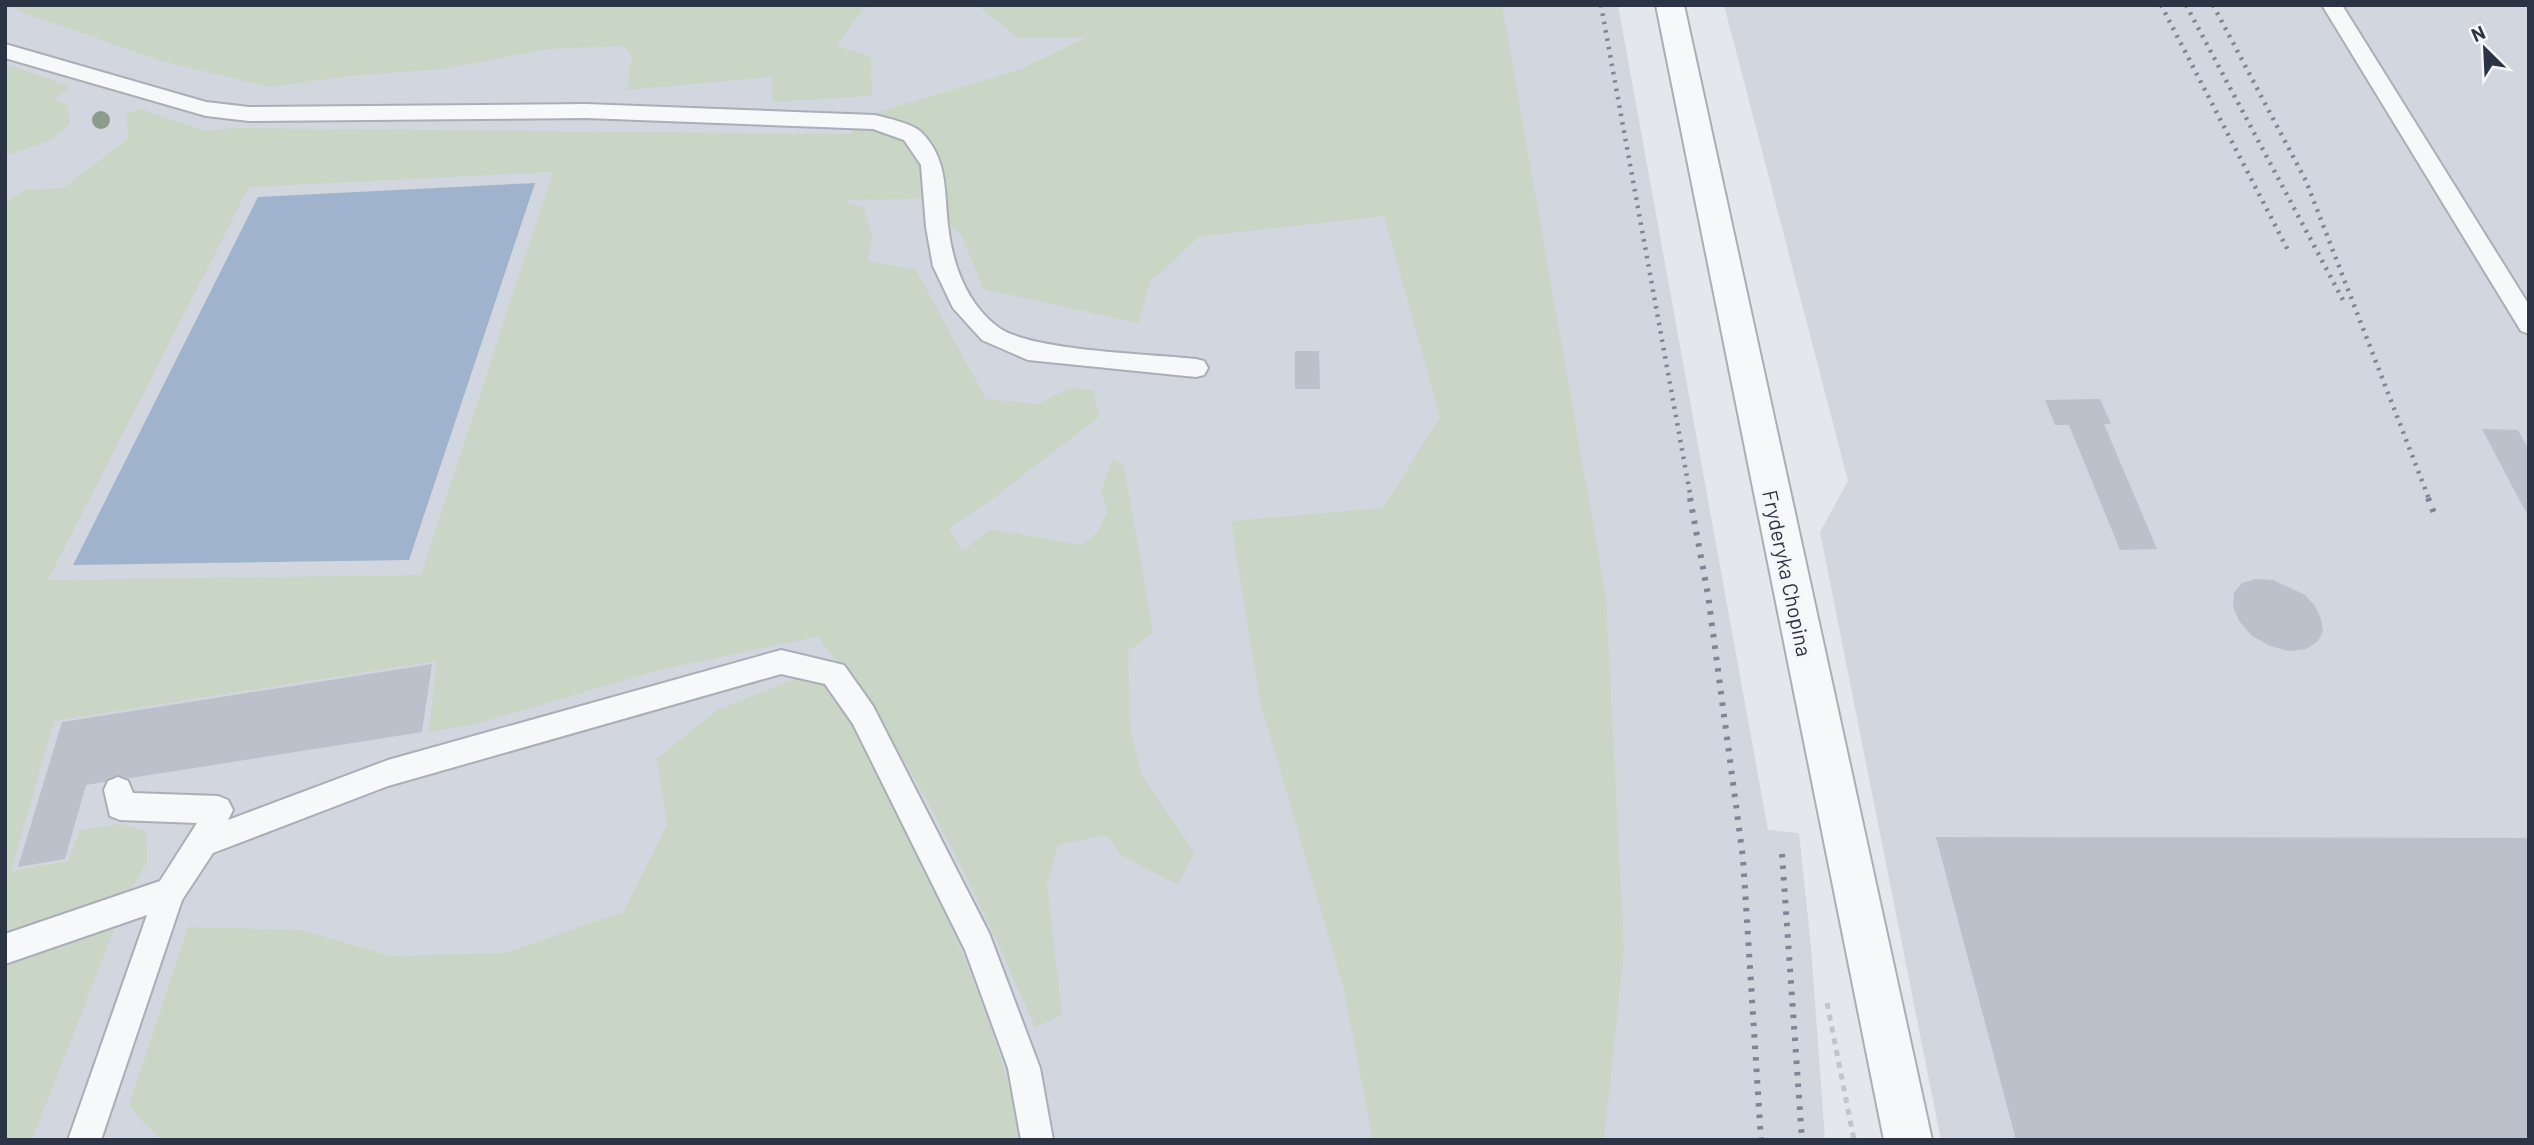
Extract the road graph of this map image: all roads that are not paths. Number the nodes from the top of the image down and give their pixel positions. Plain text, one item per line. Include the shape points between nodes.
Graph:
1 (1670, 5) edge
2 (2333, 5) edge
3 (5, 51) edge
4 (2529, 325) edge
5 (1196, 368) dead end
6 (118, 790) dead end
7 (203, 843) junction
8 (170, 892) junction
9 (5, 948) edge
10 (84, 1140) edge
11 (1037, 1140) edge
12 (1908, 1140) edge

1 - 12 street, Fryderyka Chopina
2 - 4 lane
3 - 5 lane via 206,109 249,114 575,111 875,122 911,135 932,164 944,266 961,302 990,334 1028,351
6 - 7 lane via 120,806 218,810
7 - 8 lane
7 - 11 lane via 388,774 780,662 834,674 863,715 978,944 1024,1068
8 - 9 lane
8 - 10 lane

